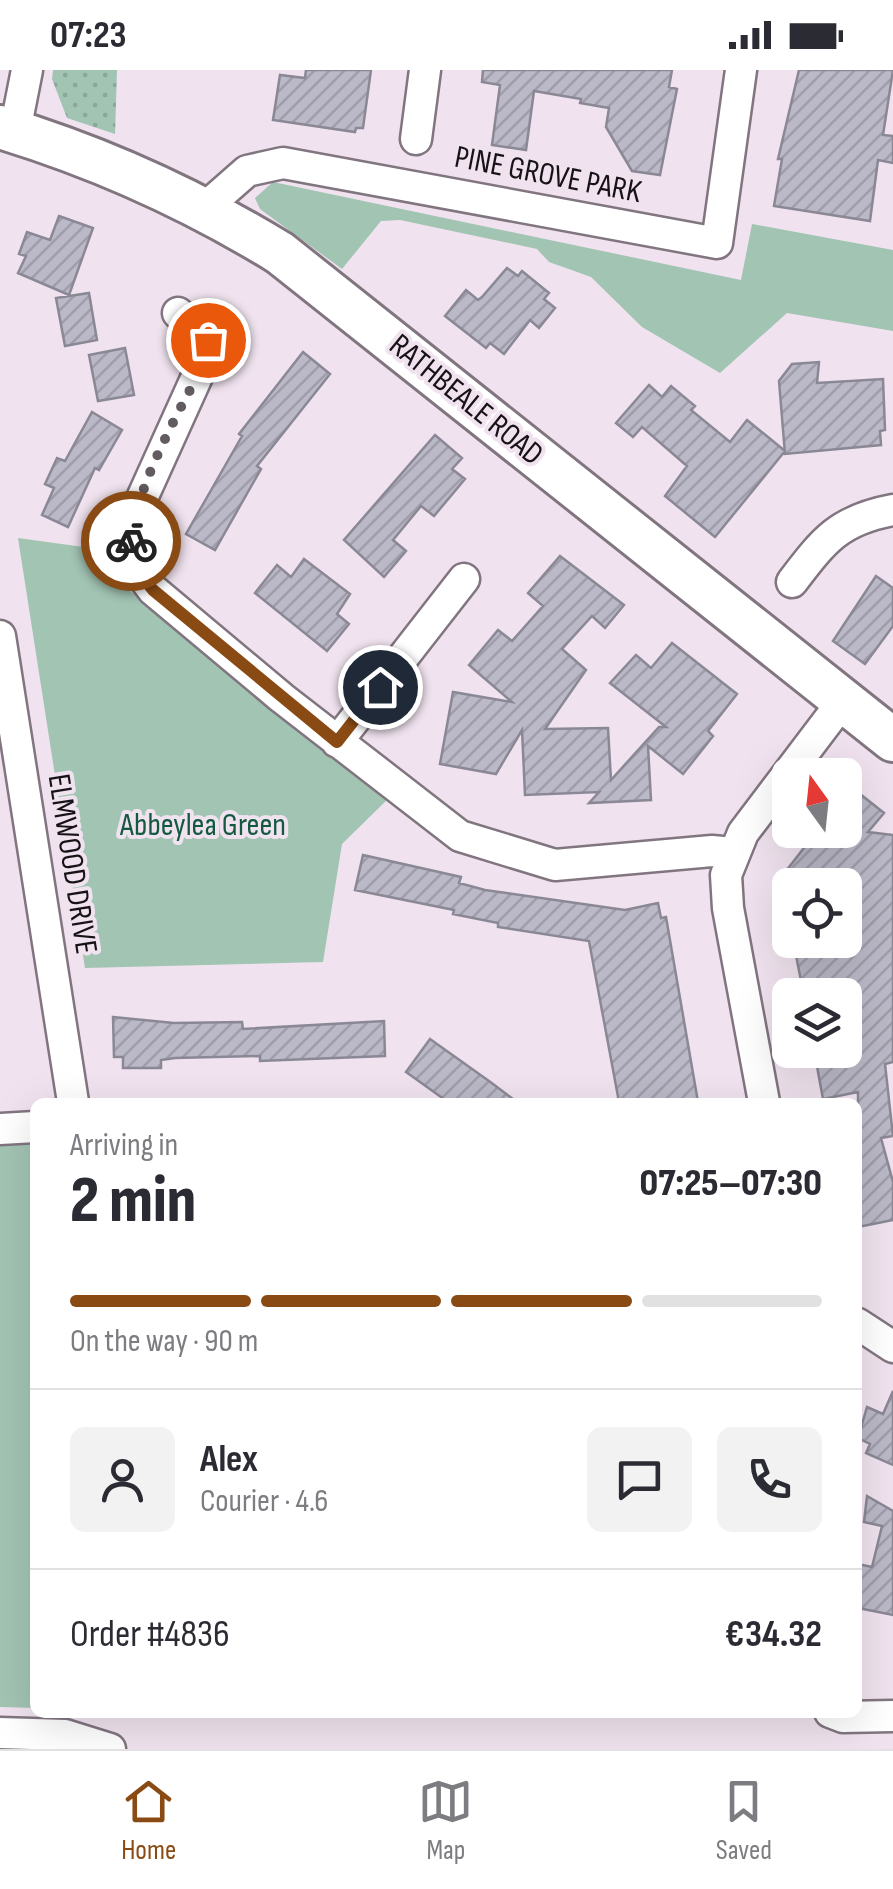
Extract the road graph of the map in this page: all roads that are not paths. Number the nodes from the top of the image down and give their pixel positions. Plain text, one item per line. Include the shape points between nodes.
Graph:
1 (28, 70) edge
2 (425, 70) edge
3 (740, 70) edge
4 (8, 129) edge
5 (416, 139) dead end
6 (206, 207) junction
7 (178, 313) dead end
8 (893, 510) edge
9 (464, 579) dead end
10 (792, 582) dead end
11 (0, 636) edge
12 (842, 701) junction
13 (893, 740) edge
14 (337, 742) junction
15 (733, 854) junction
16 (71, 1098) edge
17 (763, 1098) edge
18 (30, 1128) edge
19 (0, 1129) edge
20 (862, 1327) edge
21 (893, 1347) edge
22 (862, 1715) edge
23 (893, 1716) edge
24 (0, 1734) edge
25 (110, 1749) edge

1 - 4 street
2 - 5 street
3 - 6 street, PINE GROVE PARK via 717,244 284,162 247,171
4 - 6 main road, RATHBEALE ROAD
6 - 12 main road, RATHBEALE ROAD via 280,253
7 - 14 street via 208,340 209,350 134,516 136,569
8 - 10 street via 860,516 824,540
9 - 14 street
11 - 16 street, ELMWOOD DRIVE
12 - 13 main road, RATHBEALE ROAD
12 - 15 street
14 - 15 street via 460,836 554,865
15 - 17 street via 726,875 728,908
18 - 19 street
20 - 21 street
22 - 23 street
24 - 25 street via 65,1735

